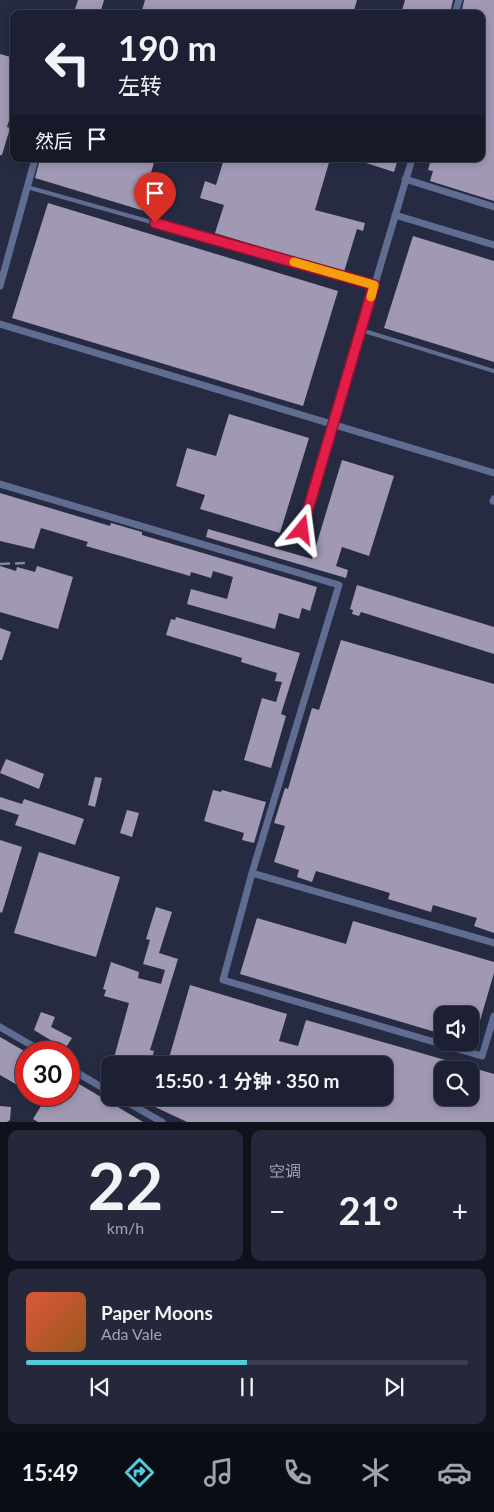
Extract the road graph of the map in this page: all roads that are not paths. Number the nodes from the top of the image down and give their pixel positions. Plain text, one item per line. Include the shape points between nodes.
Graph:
1 (34, 162) edge
2 (411, 162) edge
3 (405, 179) junction
4 (27, 187) junction
5 (494, 207) edge
6 (396, 215) junction
7 (494, 245) edge
8 (374, 285) junction
9 (0, 286) edge
10 (0, 324) edge
11 (361, 330) junction
12 (494, 371) edge
13 (332, 424) junction
14 (494, 474) edge
15 (0, 484) edge
16 (302, 530) dead end
17 (252, 873) junction
18 (494, 943) edge
19 (494, 1016) edge
20 (0, 1027) edge
21 (24, 1041) edge
22 (80, 1074) edge
23 (101, 1087) edge
24 (134, 1106) edge
25 (162, 1122) edge

1 - 4 street
2 - 3 street
3 - 5 street
3 - 6 street
4 - 8 lane
4 - 9 street
6 - 7 street
6 - 8 street
8 - 11 street
10 - 13 street
11 - 12 lane
11 - 13 street
13 - 14 street
13 - 16 street
15 - 17 street via 339,585
17 - 18 street
17 - 19 street via 223,980 482,1056
20 - 21 street
22 - 23 street
24 - 25 street

